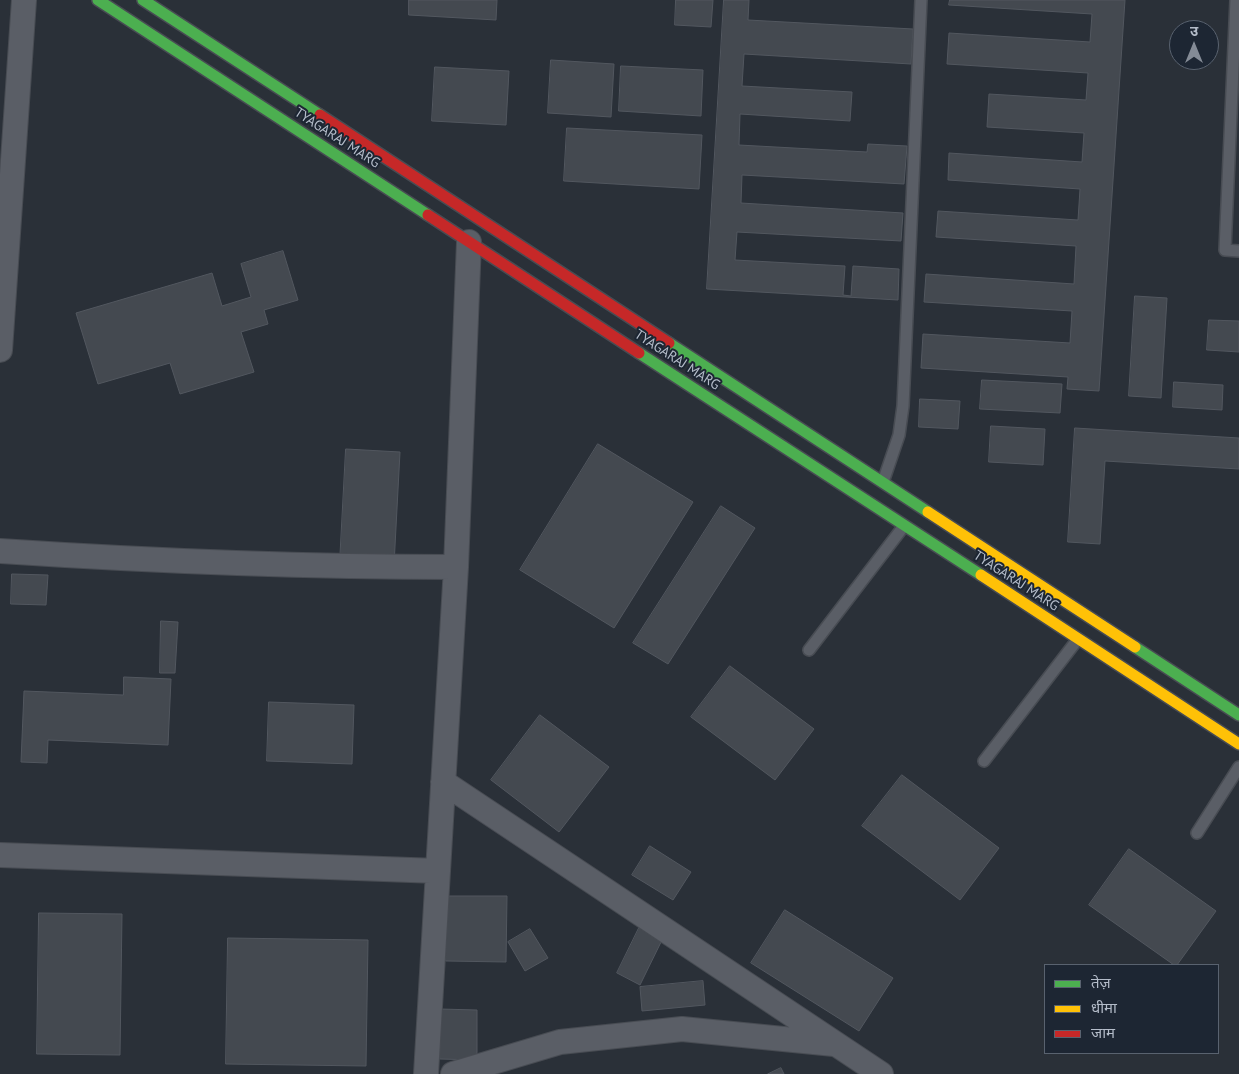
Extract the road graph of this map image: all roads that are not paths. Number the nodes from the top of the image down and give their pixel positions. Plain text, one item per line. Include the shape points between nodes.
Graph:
1 (24, 0) edge
2 (98, 0) edge
3 (143, 0) edge
4 (921, 0) edge
5 (1236, 0) edge
6 (469, 242) junction
7 (1239, 250) edge
8 (0, 350) edge
9 (883, 482) junction
10 (904, 526) junction
11 (0, 551) edge
12 (456, 567) junction
13 (1078, 639) junction
14 (810, 650) dead end
15 (1239, 715) edge
16 (1239, 744) edge
17 (984, 761) dead end
18 (1239, 767) edge
19 (443, 782) junction
20 (1197, 833) dead end
21 (0, 855) edge
22 (438, 871) junction
23 (838, 1044) junction
24 (426, 1074) edge
25 (453, 1074) edge
26 (881, 1074) edge

1 - 8 street
2 - 6 street, TYAGARAJ MARG
3 - 9 street, TYAGARAJ MARG
4 - 9 lane via 903,406 899,435
5 - 7 lane via 1225,250
6 - 10 street, TYAGARAJ MARG
6 - 12 street
9 - 15 street, TYAGARAJ MARG
10 - 13 street, TYAGARAJ MARG
10 - 14 lane
11 - 12 street via 133,560
12 - 19 street
13 - 16 street, TYAGARAJ MARG
13 - 17 lane
18 - 20 lane
19 - 22 street
19 - 23 street
21 - 22 street
22 - 24 street
23 - 25 street via 682,1029 560,1042
23 - 26 street

